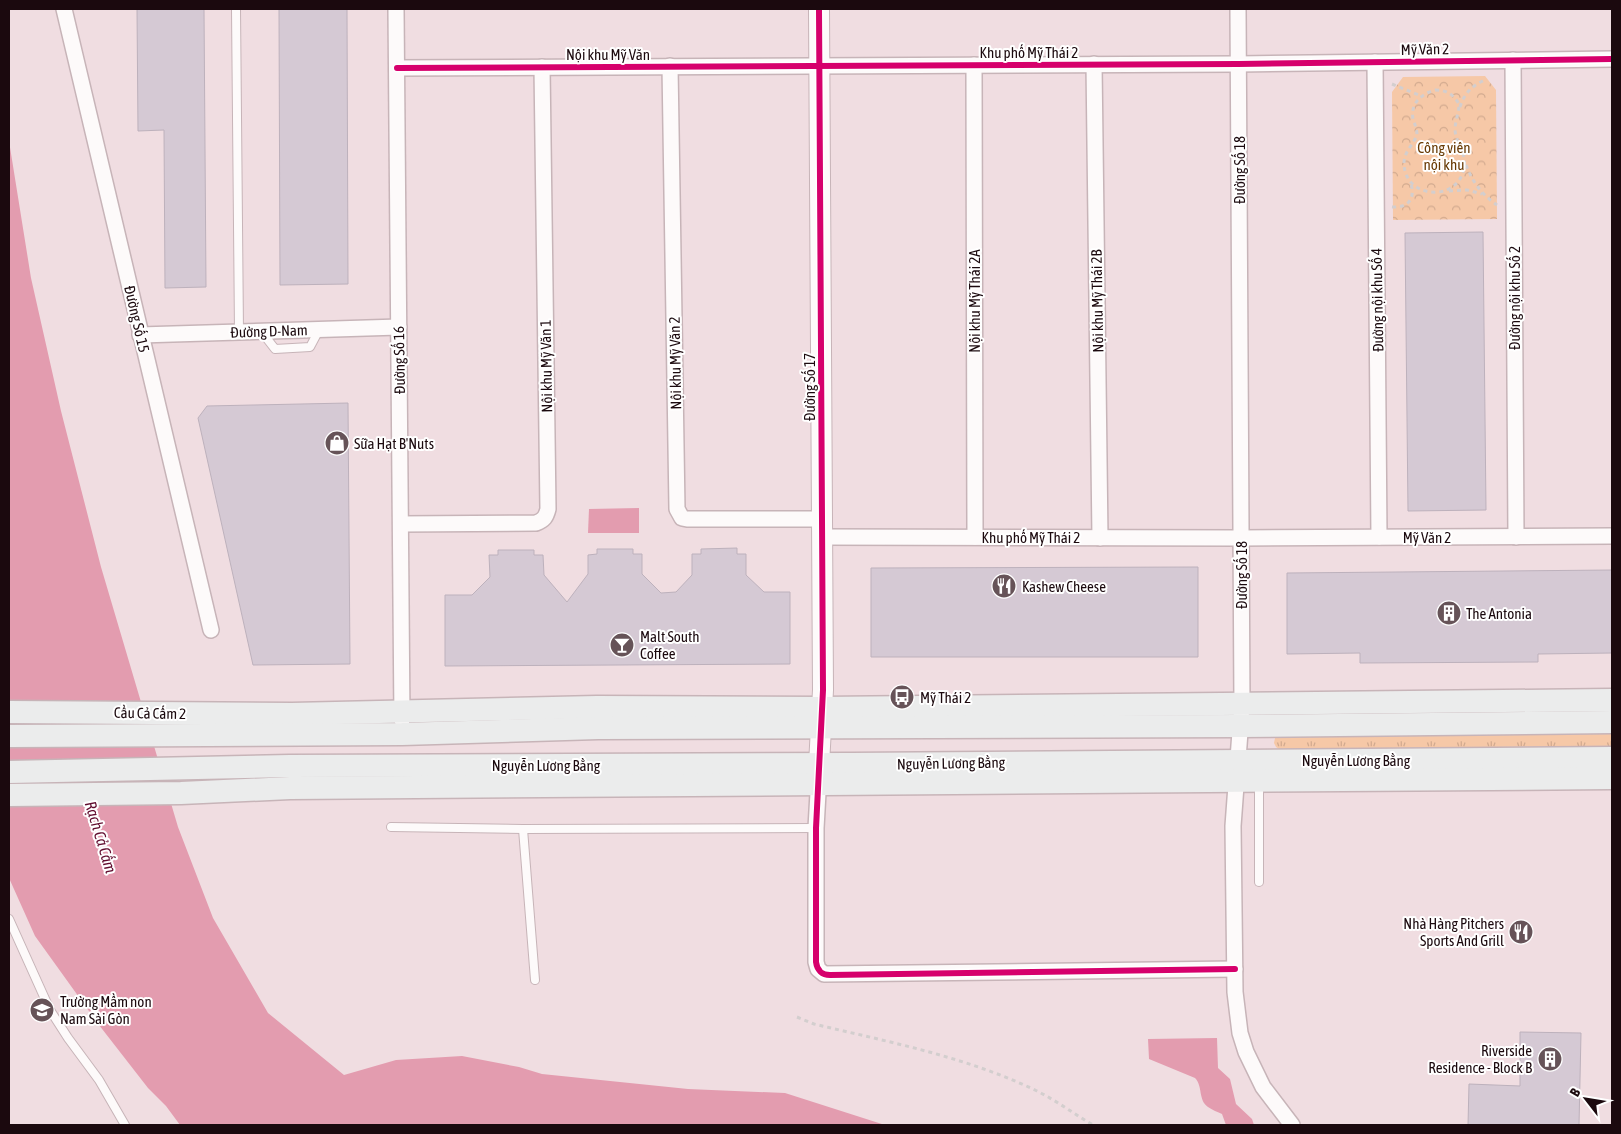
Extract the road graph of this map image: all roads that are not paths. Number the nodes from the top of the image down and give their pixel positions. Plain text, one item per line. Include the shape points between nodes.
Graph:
1 (64, 9) edge
2 (236, 9) edge
3 (396, 9) edge
4 (819, 9) edge
5 (1238, 9) edge
6 (1612, 59) edge
7 (1513, 60) junction
8 (1374, 62) junction
9 (1094, 64) junction
10 (1238, 64) junction
11 (974, 65) junction
12 (670, 66) junction
13 (819, 66) junction
14 (542, 67) junction
15 (397, 68) junction
16 (399, 327) junction
17 (239, 332) junction
18 (140, 335) junction
19 (400, 524) junction
20 (822, 528) junction
21 (1516, 536) junction
22 (1612, 536) edge
23 (975, 537) junction
24 (1379, 537) junction
25 (1100, 538) junction
26 (1241, 538) junction
27 (211, 630) dead end
28 (1612, 700) edge
29 (9, 712) edge
30 (402, 712) junction
31 (1241, 715) junction
32 (822, 717) junction
33 (1612, 722) edge
34 (291, 725) junction
35 (402, 734) junction
36 (9, 736) edge
37 (1612, 758) edge
38 (1237, 771) junction
39 (9, 772) edge
40 (819, 774) junction
41 (1612, 778) edge
42 (1259, 781) junction
43 (9, 795) edge
44 (391, 828) dead end
45 (816, 828) junction
46 (523, 829) junction
47 (1259, 882) dead end
48 (9, 919) edge
49 (1235, 969) junction
50 (535, 980) dead end
51 (125, 1125) edge
52 (1292, 1125) edge

1 - 18 street, Đường Số 15
2 - 17 lane
3 - 15 street, Đường Số 16
4 - 13 street, Đường Số 17
5 - 10 street, Đường Số 18
6 - 7 street, Mỹ Văn 2
7 - 8 street, Mỹ Văn 2
7 - 21 street, Đường nội khu Số 2
8 - 10 street, Mỹ Văn 2
8 - 24 street, Đường nội khu Số 4
9 - 10 street, Khu phố Mỹ Thái 2
9 - 11 street, Khu phố Mỹ Thái 2
9 - 25 street, Nội khu Mỹ Thái 2B
10 - 26 street, Đường Số 18
11 - 13 street, Khu phố Mỹ Thái 2
11 - 23 street, Nội khu Mỹ Thái 2A
12 - 13 street, Nội khu Mỹ Văn
12 - 14 street, Nội khu Mỹ Văn
12 - 20 street, Nội khu Mỹ Văn 2 via 677,509 682,518 687,519
13 - 20 street, Đường Số 17
14 - 15 street, Nội khu Mỹ Văn
14 - 19 street, Nội khu Mỹ Văn 1 via 546,516 536,523
15 - 16 street, Đường Số 16
16 - 17 street, Đường D-Nam
16 - 19 street, Đường Số 16
17 - 18 street, Đường D-Nam
18 - 27 street, Đường Số 15
19 - 30 street, Đường Số 16
20 - 23 street, Khu phố Mỹ Thái 2
20 - 32 street, Đường Số 17
21 - 22 street, Mỹ Văn 2
21 - 24 street, Mỹ Văn 2
23 - 25 street, Khu phố Mỹ Thái 2
24 - 26 street, Mỹ Văn 2
25 - 26 street, Khu phố Mỹ Thái 2
26 - 31 street, Đường Số 18
28 - 31 main road
29 - 34 main road, Cầu Cả Cấm 2
30 - 32 main road via 597,707
30 - 34 main road
30 - 35 street
31 - 32 main road
31 - 33 main road
31 - 38 street, Đường Số 18
32 - 35 main road
32 - 40 street, Đường Số 17
34 - 35 main road
34 - 36 main road, Cầu Cả Cấm 2
37 - 38 main road, Nguyễn Lương Bằng
38 - 40 main road, Nguyễn Lương Bằng
38 - 42 main road, Nguyễn Lương Bằng
38 - 49 street, Đường Số 18 via 1233,826
39 - 40 main road, Nguyễn Lương Bằng via 290,766
40 - 43 main road, Nguyễn Lương Bằng
40 - 45 street
41 - 42 main road, Nguyễn Lương Bằng
42 - 47 lane
44 - 46 lane
45 - 46 lane
45 - 49 street via 816,962 824,974
46 - 50 lane
48 - 51 lane via 50,1010 99,1080
49 - 52 street, Đường Số 18 via 1236,1012 1246,1052 1263,1087

